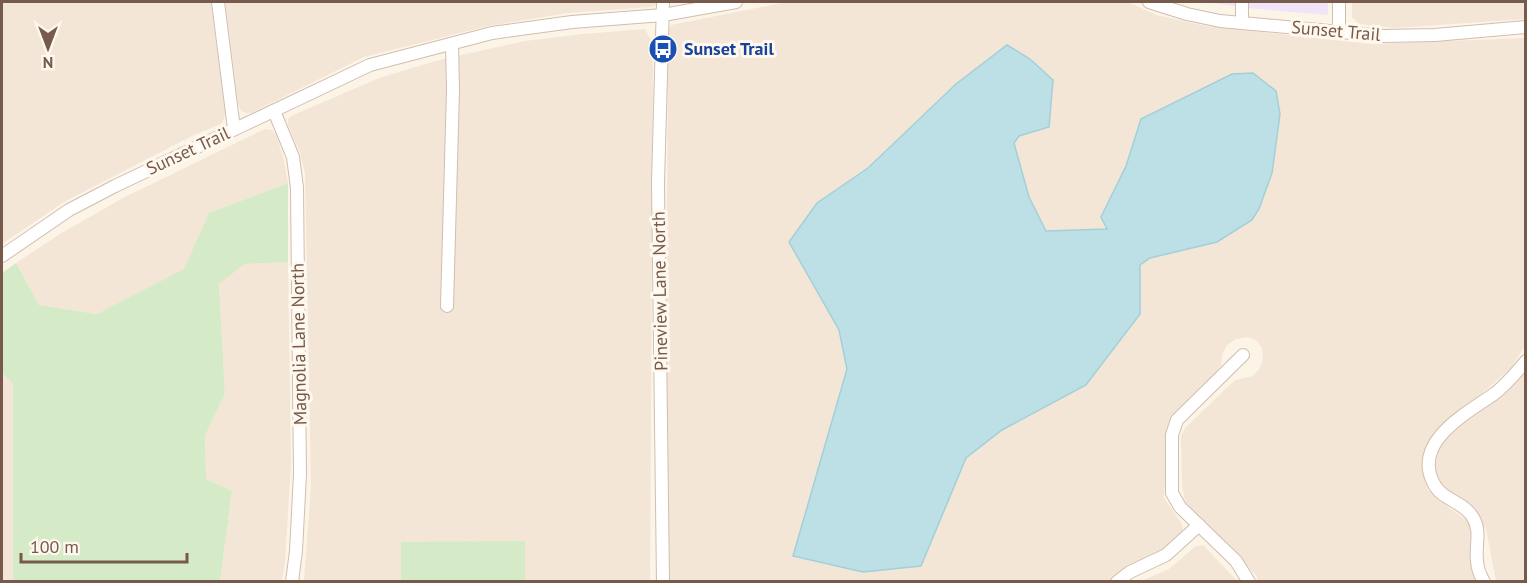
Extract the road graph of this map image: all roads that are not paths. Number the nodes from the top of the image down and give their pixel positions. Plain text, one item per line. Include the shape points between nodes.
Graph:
1 (218, 2) edge
2 (663, 2) edge
3 (736, 2) edge
4 (1149, 2) edge
5 (1242, 2) edge
6 (1339, 2) edge
7 (663, 15) junction
8 (1242, 22) junction
9 (1526, 27) edge
10 (1339, 32) junction
11 (452, 44) junction
12 (274, 111) junction
13 (234, 129) junction
14 (2, 256) edge
15 (447, 306) dead end
16 (1243, 355) dead end
17 (1526, 361) edge
18 (1199, 525) junction
19 (292, 582) edge
20 (663, 582) edge
21 (1117, 582) edge
22 (1249, 582) edge
23 (1484, 582) edge

1 - 13 street
2 - 7 street, Pineview Lane North
3 - 7 street, Sunset Trail
4 - 8 street, Sunset Trail via 1187,14
5 - 8 street
6 - 10 street
7 - 11 street, Sunset Trail via 537,26
7 - 20 street, Pineview Lane North via 658,183
8 - 10 street, Sunset Trail
9 - 10 street, Sunset Trail via 1414,36
11 - 12 street, Sunset Trail via 370,65
11 - 15 street
12 - 13 street, Sunset Trail
12 - 19 street, Magnolia Lane North via 293,157 297,188 300,474
13 - 14 street, Sunset Trail via 69,210
16 - 18 street via 1183,413 1174,427 1172,493
17 - 23 street via 1506,384 1452,423 1433,445 1429,458 1429,471 1441,494 1472,514 1479,536 1476,559
18 - 21 street via 1166,555
18 - 22 street via 1236,561

